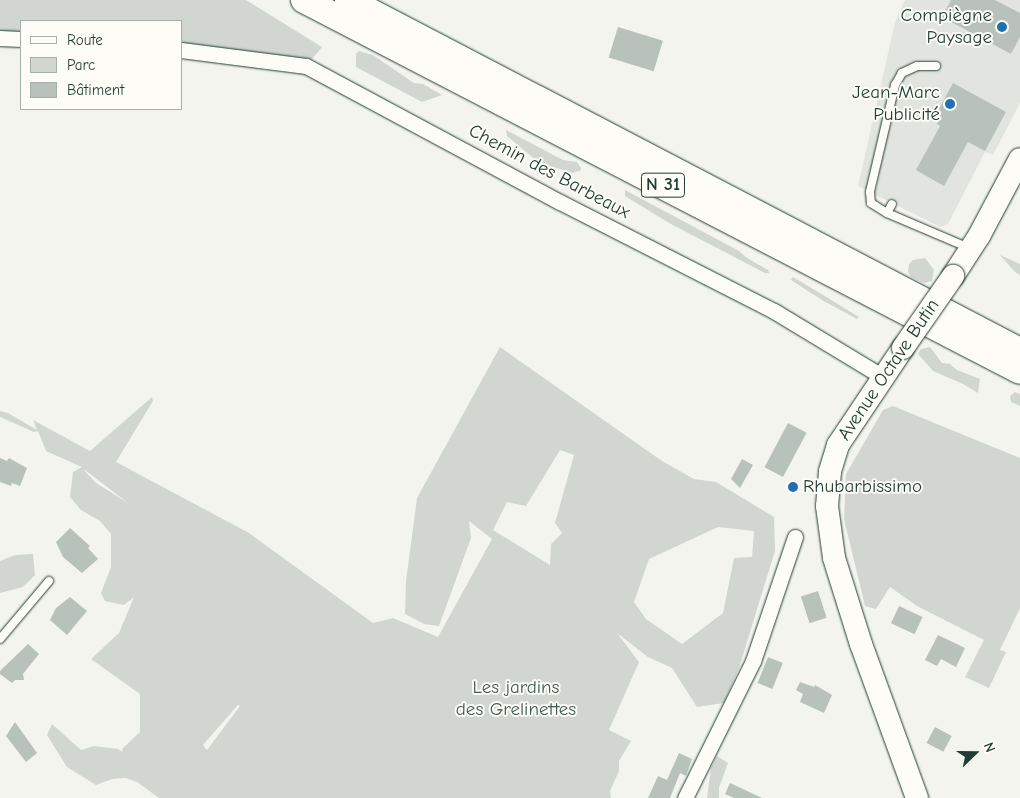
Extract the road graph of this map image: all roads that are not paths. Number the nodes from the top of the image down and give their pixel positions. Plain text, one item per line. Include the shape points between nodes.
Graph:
1 (304, 0) edge
2 (348, 0) edge
3 (0, 38) edge
4 (20, 39) edge
5 (182, 50) edge
6 (936, 66) dead end
7 (1020, 159) edge
8 (892, 204) dead end
9 (887, 213) junction
10 (971, 250) junction
11 (1020, 351) edge
12 (1020, 371) edge
13 (883, 377) junction
14 (795, 537) dead end
15 (50, 581) dead end
16 (0, 640) edge
17 (685, 798) edge
18 (917, 798) edge

1 - 12 highway, N 31
2 - 11 highway, N 31
3 - 4 street
5 - 13 street, Chemin des Barbeaux via 306,66 551,198 774,311
6 - 9 lane via 917,66 902,73 895,84 870,192 871,203
7 - 10 main road, Avenue Octave Butin
8 - 9 lane
9 - 10 lane
10 - 13 main road, Avenue Octave Butin, bridge
13 - 18 main road, Avenue Octave Butin via 838,445 827,490 828,525 834,558 861,644
14 - 17 street via 753,661
15 - 16 lane

